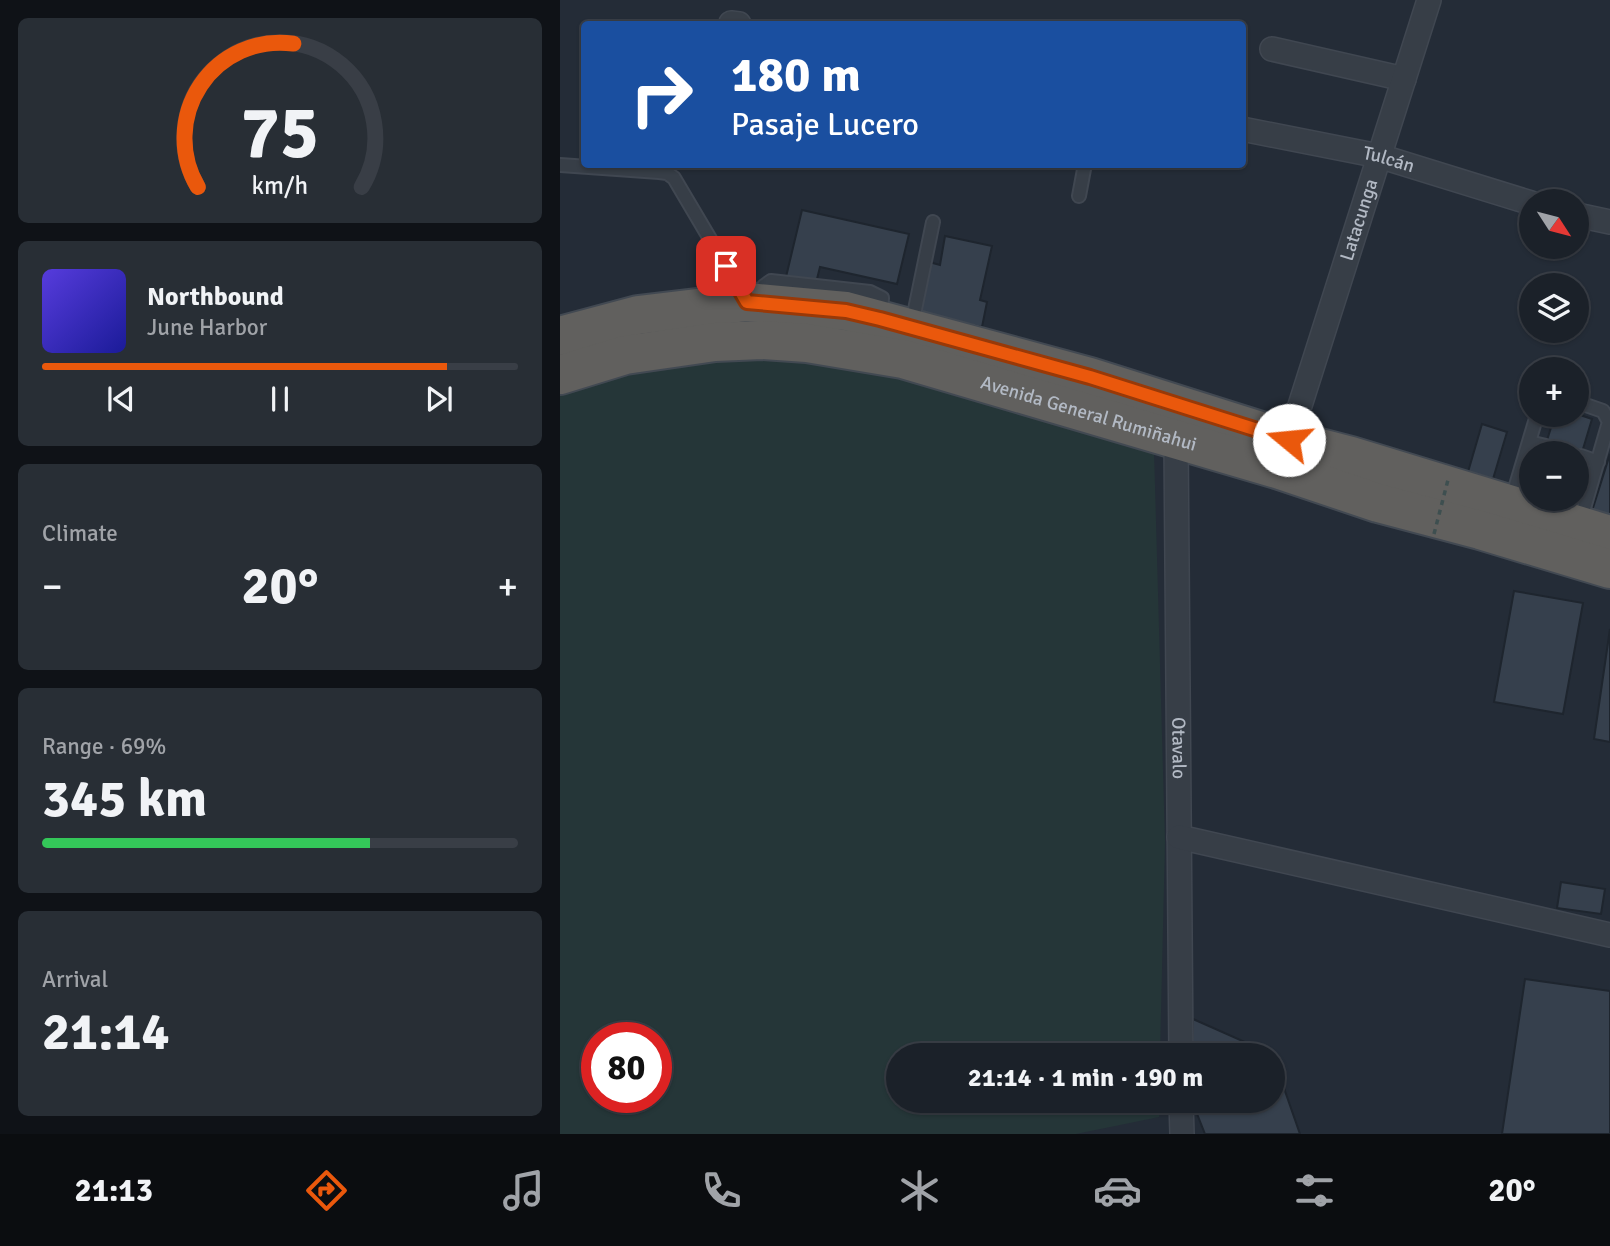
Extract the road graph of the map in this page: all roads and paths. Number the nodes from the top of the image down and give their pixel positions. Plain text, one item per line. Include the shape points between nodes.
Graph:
1 (1429, 0) edge
2 (1272, 49) dead end
3 (1404, 79) junction
4 (1246, 130) edge
5 (1379, 156) junction
6 (560, 165) edge
7 (581, 166) edge
8 (602, 168) edge
9 (1083, 168) edge
10 (1079, 196) dead end
11 (1519, 199) edge
12 (1589, 218) edge
13 (933, 222) dead end
14 (1610, 222) edge
15 (753, 302) junction
16 (896, 323) junction
17 (560, 336) edge
18 (560, 375) edge
19 (1589, 406) edge
20 (1176, 440) junction
21 (1289, 440) junction
22 (1589, 459) edge
23 (1598, 462) junction
24 (1519, 475) edge
25 (1449, 476) dead end
26 (1510, 505) junction
27 (1595, 530) edge
28 (1434, 534) dead end
29 (1610, 569) edge
30 (1179, 837) junction
31 (1610, 936) edge
32 (1181, 1043) edge
33 (1181, 1113) edge
34 (1181, 1134) edge

1 - 3 street, Latacunga
2 - 3 street
3 - 5 street, Latacunga
4 - 5 street, Tulcán
5 - 11 street, Tulcán
5 - 21 street, Latacunga
6 - 7 lane
8 - 15 lane via 667,173 674,178
9 - 10 lane
12 - 14 street
13 - 16 lane
15 - 16 highway, Avenida General Rumiñahui via 846,311
15 - 17 highway, Avenida General Rumiñahui via 638,315
16 - 21 highway, Avenida General Rumiñahui via 1090,377
18 - 20 highway, Avenida General Rumiñahui via 625,355 715,342 807,343 903,359
19 - 23 lane via 1604,411 1609,422
20 - 29 highway, Avenida General Rumiñahui
20 - 30 street, Otavalo
21 - 26 highway, Avenida General Rumiñahui
22 - 23 lane
23 - 27 lane
24 - 26 lane
25 - 28 path, bridge
26 - 27 highway, Avenida General Rumiñahui
30 - 31 street
30 - 32 street, Otavalo
33 - 34 street

